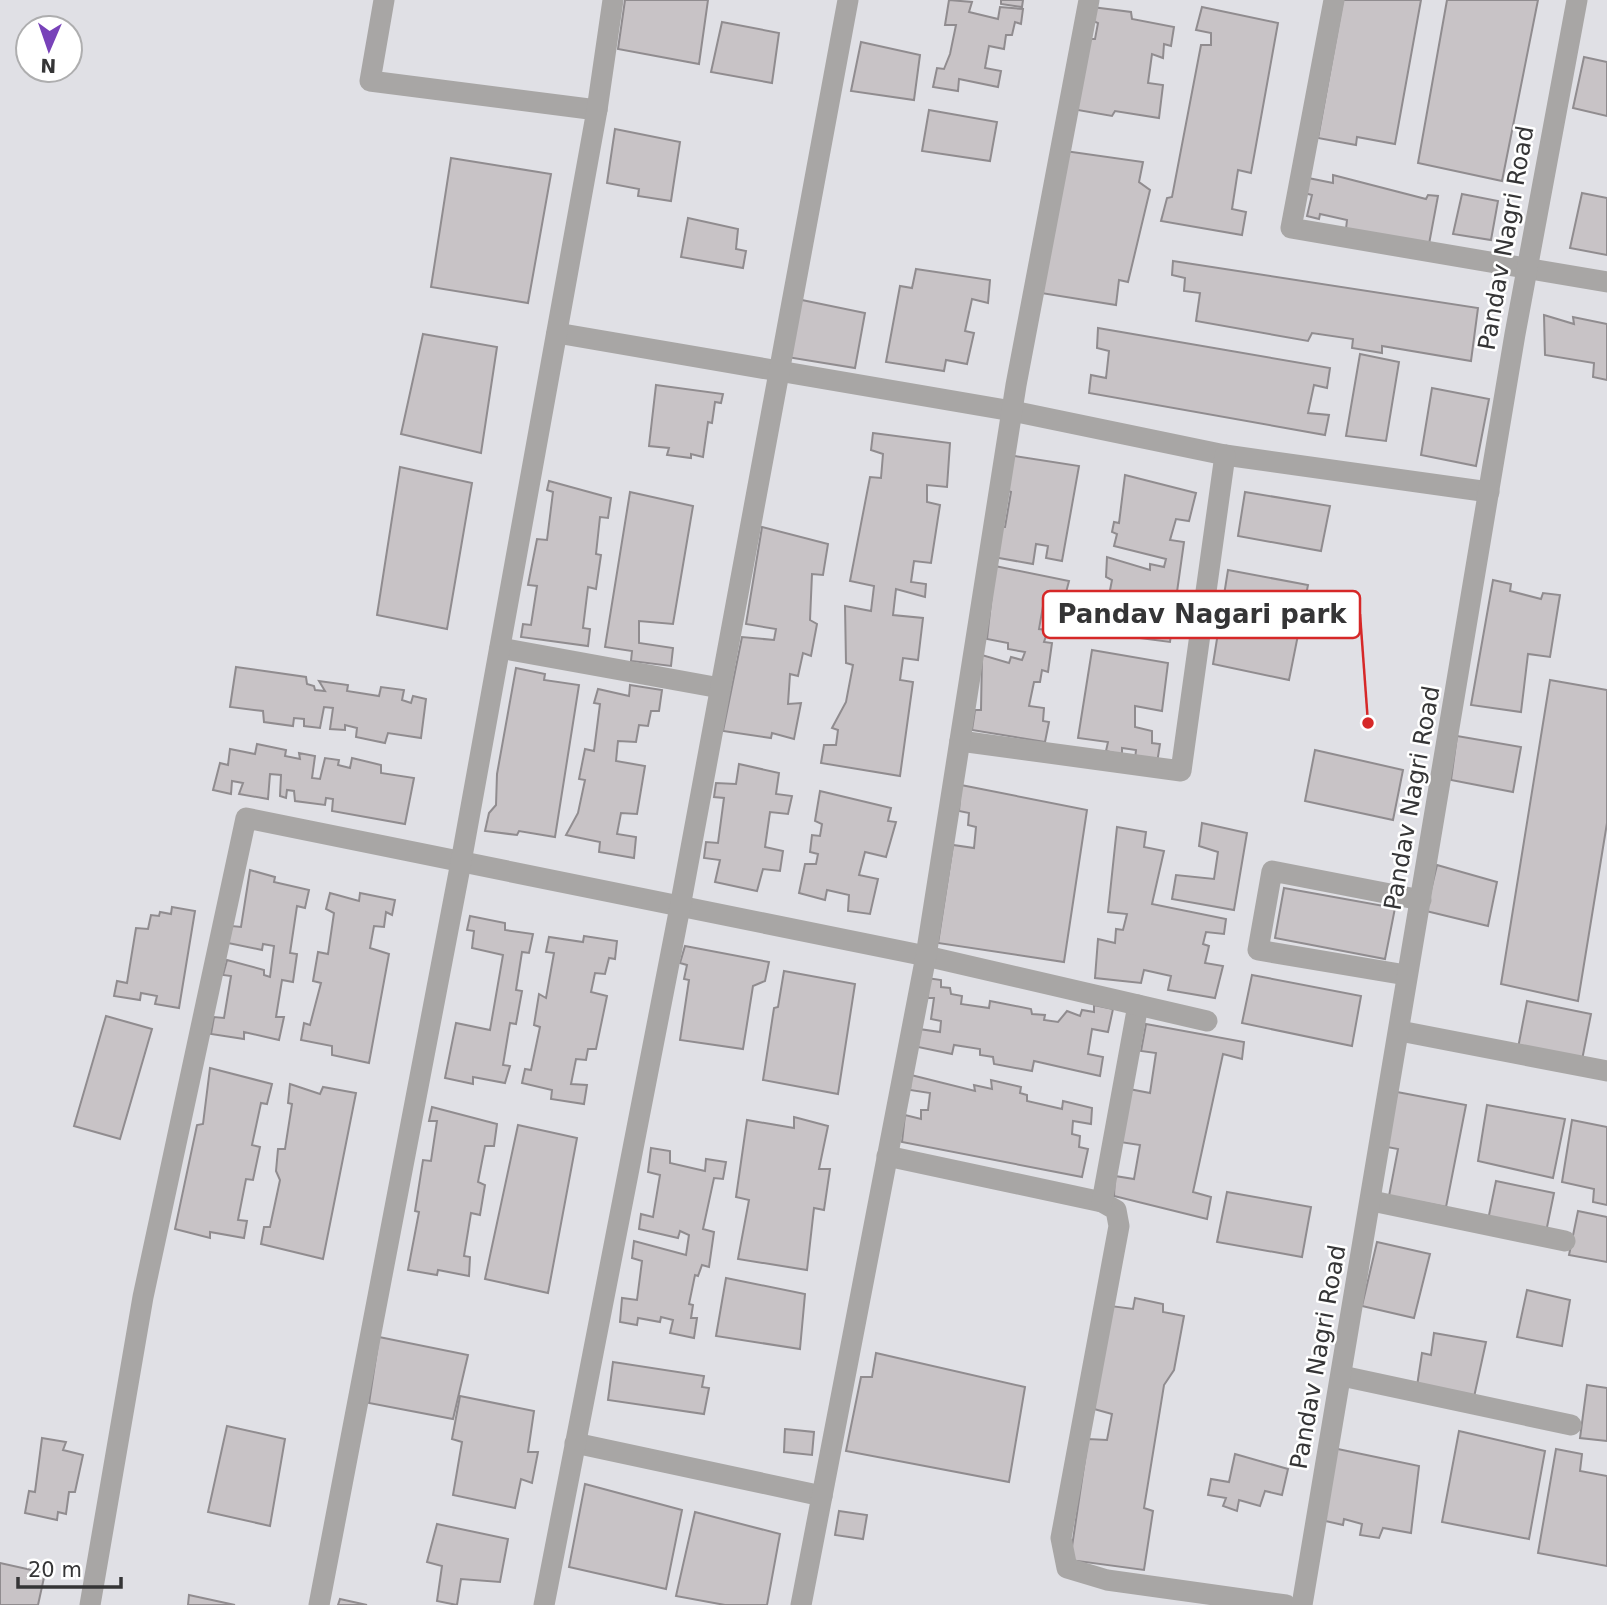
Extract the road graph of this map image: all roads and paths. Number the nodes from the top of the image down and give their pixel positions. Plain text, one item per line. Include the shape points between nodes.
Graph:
1 (384, 0) edge
2 (613, 0) edge
3 (848, 0) edge
4 (1089, 0) edge
5 (1334, 0) edge
6 (1577, 0) edge
7 (597, 110) junction
8 (1527, 267) junction
9 (1607, 282) edge
10 (556, 333) junction
11 (778, 371) junction
12 (1012, 411) junction
13 (1225, 455) junction
14 (1489, 492) junction
15 (500, 648) junction
16 (720, 688) junction
17 (960, 741) junction
18 (461, 862) junction
19 (1421, 900) junction
20 (680, 907) junction
21 (926, 956) junction
22 (1406, 975) junction
23 (1138, 1005) junction
24 (1207, 1021) dead end
25 (1400, 1031) junction
26 (1607, 1071) edge
27 (887, 1156) junction
28 (1371, 1201) junction
29 (1102, 1202) junction
30 (1565, 1241) dead end
31 (1342, 1376) junction
32 (1571, 1425) dead end
33 (575, 1443) junction
34 (822, 1496) junction
35 (90, 1605) edge
36 (319, 1605) edge
37 (544, 1605) edge
38 (801, 1605) edge
39 (1286, 1605) edge
40 (1302, 1605) edge

1 - 7 street via 370,81
2 - 7 street
3 - 11 street
4 - 12 street
5 - 8 street via 1291,228
6 - 8 street, Pandav Nagri Road
7 - 10 street
8 - 9 street
8 - 14 street, Pandav Nagri Road
10 - 11 street
10 - 15 street
11 - 12 street
11 - 16 street
12 - 13 street
12 - 17 street
13 - 14 street
13 - 17 street via 1181,771
14 - 19 street, Pandav Nagri Road
15 - 16 street
15 - 18 street
16 - 20 street
17 - 21 street
18 - 20 street
18 - 35 street via 246,818 143,1297
18 - 36 street
19 - 22 street, Pandav Nagri Road
19 - 22 street via 1272,871 1258,950
20 - 21 street
20 - 33 street
21 - 23 street
21 - 27 street
22 - 25 street, Pandav Nagri Road
23 - 24 street
23 - 29 street
25 - 26 street
25 - 28 street, Pandav Nagri Road
27 - 29 street
27 - 34 street
28 - 30 street
28 - 31 street, Pandav Nagri Road
29 - 39 street via 1116,1210 1119,1226 1061,1538 1067,1568 1107,1580
31 - 32 street
31 - 40 street, Pandav Nagri Road
33 - 34 street
33 - 37 street
34 - 38 street

